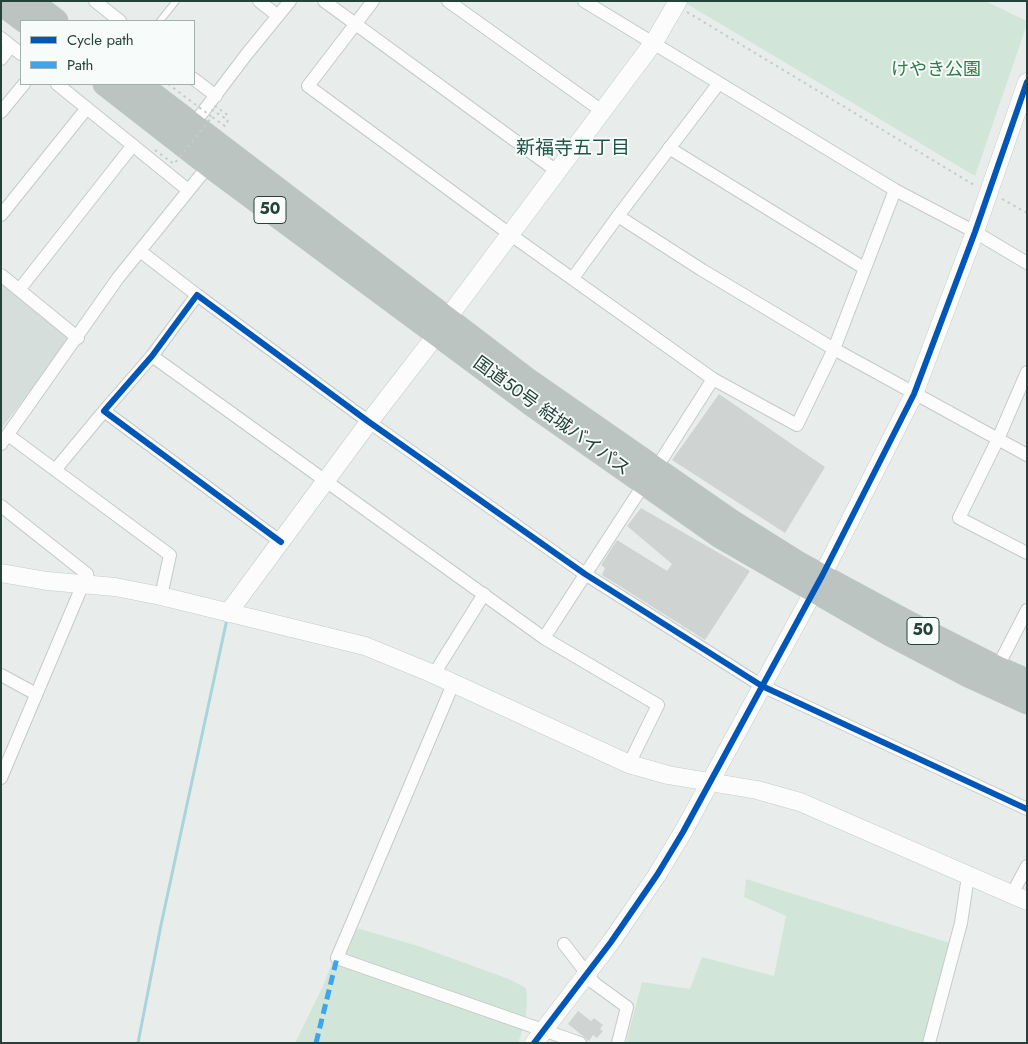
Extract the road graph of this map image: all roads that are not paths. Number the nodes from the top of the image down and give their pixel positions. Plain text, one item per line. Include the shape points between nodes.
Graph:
1 (30, 1) edge
2 (95, 1) edge
3 (176, 1) edge
4 (259, 1) edge
5 (290, 1) edge
6 (324, 1) edge
7 (373, 1) edge
8 (448, 1) edge
9 (584, 1) edge
10 (1, 3) edge
11 (675, 4) edge
12 (278, 16) junction
13 (23, 20) edge
14 (55, 20) edge
15 (119, 20) edge
16 (161, 20) edge
17 (354, 24) junction
18 (1, 38) edge
19 (654, 42) junction
20 (16, 51) edge
21 (1, 60) edge
22 (195, 80) edge
23 (1027, 82) edge
24 (719, 83) junction
25 (23, 85) edge
26 (58, 85) edge
27 (106, 85) edge
28 (141, 85) edge
29 (216, 96) junction
30 (87, 108) junction
31 (602, 111) junction
32 (1, 112) edge
33 (202, 121) junction
34 (133, 145) junction
35 (669, 148) junction
36 (210, 165) junction
37 (558, 172) junction
38 (188, 190) junction
39 (895, 190) junction
40 (1, 215) edge
41 (618, 216) junction
42 (975, 232) junction
43 (511, 235) junction
44 (140, 251) junction
45 (1027, 263) edge
46 (864, 268) junction
47 (1, 275) edge
48 (573, 278) junction
49 (20, 290) junction
50 (197, 295) junction
51 (442, 327) junction
52 (78, 338) junction
53 (834, 349) junction
54 (152, 356) junction
55 (1027, 372) edge
56 (713, 379) junction
57 (914, 394) junction
58 (104, 411) junction
59 (369, 422) junction
60 (998, 439) junction
61 (5, 440) edge
62 (1027, 455) edge
63 (54, 470) junction
64 (650, 477) junction
65 (326, 481) junction
66 (1, 506) edge
67 (281, 542) junction
68 (1026, 551) edge
69 (1, 573) edge
70 (585, 574) junction
71 (86, 584) junction
72 (818, 584) junction
73 (484, 594) junction
74 (162, 596) junction
75 (1027, 610) edge
76 (228, 613) junction
77 (544, 638) junction
78 (997, 668) junction
79 (434, 674) junction
80 (1, 675) edge
81 (1027, 681) edge
82 (453, 684) junction
83 (762, 686) junction
84 (36, 694) junction
85 (1027, 702) edge
86 (629, 764) junction
87 (1, 778) edge
88 (710, 781) junction
89 (1027, 809) edge
90 (1027, 866) edge
91 (968, 876) junction
92 (1019, 897) edge
93 (564, 944) dead end
94 (587, 973) junction
95 (539, 1037) edge
96 (580, 1043) edge
97 (618, 1043) edge
98 (929, 1043) edge

1 - 14 highway
2 - 15 street
3 - 16 lane
4 - 12 street
5 - 12 street
6 - 17 street
7 - 17 street
8 - 31 street
9 - 19 street
10 - 13 highway
11 - 19 street
12 - 29 street
17 - 37 street
17 - 43 street via 308,86
18 - 20 street
19 - 24 street
19 - 31 street
20 - 21 street
22 - 29 street
23 - 42 street
24 - 35 street
24 - 39 street
25 - 32 street
26 - 30 street
27 - 36 highway, 国道50号 結城バイパス / 50
28 - 33 highway, 国道50号 結城バイパス / 50
29 - 33 street
30 - 34 street
30 - 40 street
31 - 37 street
33 - 51 highway, 国道50号 結城バイパス / 50
34 - 38 street
34 - 49 street
35 - 41 street
35 - 46 street
36 - 38 street
36 - 51 highway, 国道50号 結城バイパス / 50
37 - 43 street
38 - 44 street
39 - 42 street
39 - 46 street
41 - 48 street
41 - 53 street
42 - 45 street
42 - 57 street
43 - 48 street
43 - 51 street
44 - 50 street
44 - 52 street
46 - 53 street
47 - 49 street
48 - 56 street
49 - 52 street
50 - 54 street
50 - 59 street
51 - 59 street
51 - 64 highway, 国道50号 結城バイパス / 50 via 526,379
52 - 61 street
53 - 56 street via 797,425
53 - 57 street
54 - 58 street
54 - 65 street
55 - 60 street
56 - 64 street
57 - 60 street
57 - 72 street
58 - 63 street
58 - 67 street
59 - 65 street
59 - 70 street
60 - 62 street
60 - 68 street via 959,518
61 - 63 street
63 - 74 street via 170,555
64 - 70 street
64 - 72 highway, 国道50号 結城バイパス / 50 via 732,522
65 - 67 street
65 - 73 street
66 - 71 street via 87,574
67 - 76 street
69 - 71 street
70 - 77 street
70 - 83 street
71 - 74 street
71 - 84 street
72 - 78 highway, 国道50号 結城バイパス / 50 via 910,624
72 - 83 street
72 - 85 highway, 国道50号 結城バイパス / 50 via 890,634
73 - 77 street
73 - 79 street
74 - 76 street
75 - 78 street
76 - 79 street via 365,646
77 - 86 street via 658,705
78 - 81 highway, 国道50号 結城バイパス / 50
79 - 82 street
80 - 84 street
82 - 86 street
82 - 95 street via 337,958
83 - 88 street
83 - 89 street
84 - 87 street
86 - 88 street via 668,775
88 - 91 street via 800,802
88 - 94 street via 657,875
90 - 92 street
91 - 92 street
91 - 98 street via 961,923
93 - 94 street
94 - 95 street
94 - 97 street via 594,983 627,1008
95 - 96 street

